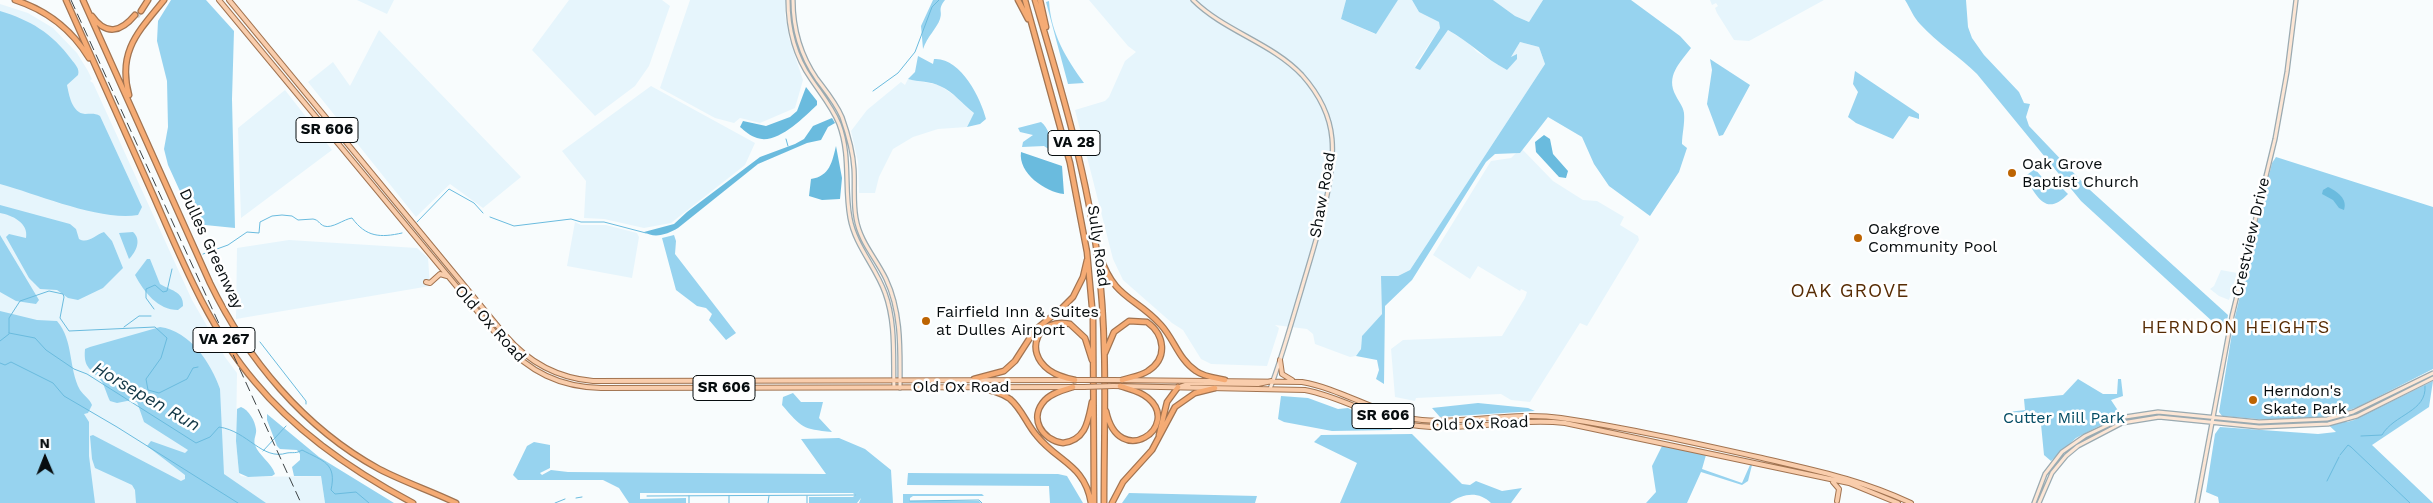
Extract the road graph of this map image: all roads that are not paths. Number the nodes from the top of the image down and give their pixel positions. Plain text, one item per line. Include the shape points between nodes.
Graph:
1 (15, 0) edge
2 (66, 0) edge
3 (83, 0) edge
4 (148, 0) edge
5 (164, 0) edge
6 (220, 0) edge
7 (229, 0) edge
8 (788, 0) edge
9 (793, 0) edge
10 (1018, 0) edge
11 (1025, 0) edge
12 (1035, 0) edge
13 (1040, 0) edge
14 (1193, 0) edge
15 (2296, 0) edge
16 (140, 10) tunnel mouth
17 (136, 16) tunnel mouth
18 (1034, 31) junction
19 (1048, 43) junction
20 (109, 98) junction
21 (154, 154) junction
22 (1096, 244) junction
23 (1087, 252) junction
24 (447, 276) junction
25 (426, 282) dead end
26 (1280, 360) junction
27 (1104, 364) junction
28 (1094, 367) junction
29 (2433, 372) edge
30 (2433, 378) edge
31 (894, 379) junction
32 (900, 379) junction
33 (974, 379) junction
34 (1075, 380) junction
35 (1122, 380) junction
36 (1225, 380) junction
37 (1273, 380) junction
38 (1298, 382) junction
39 (1120, 386) junction
40 (894, 387) junction
41 (1073, 387) junction
42 (900, 388) junction
43 (978, 388) junction
44 (1178, 388) junction
45 (1215, 388) junction
46 (1270, 389) junction
47 (1093, 394) junction
48 (1104, 398) junction
49 (1551, 416) junction
50 (2213, 417) junction
51 (1543, 421) junction
52 (2212, 422) junction
53 (1157, 443) junction
54 (1827, 479) junction
55 (446, 498) junction
56 (1837, 501) dead end
57 (413, 503) edge
58 (456, 503) edge
59 (461, 503) edge
60 (1093, 503) edge
61 (1104, 503) edge
62 (1112, 503) edge
63 (1898, 503) edge
64 (1911, 503) edge
65 (2034, 503) edge
66 (2040, 503) edge
67 (2197, 503) edge

1 - 20 highway via 43,12 69,33 87,55
2 - 20 highway, Dulles Greenway / VA 267
3 - 17 highway via 102,26 111,29 120,29
3 - 21 highway, Dulles Greenway / VA 267
4 - 16 highway
5 - 21 highway via 137,33 128,51 126,65 129,94
6 - 24 main road, Old Ox Road / SR 606
7 - 31 main road, Old Ox Road / SR 606 via 505,336 536,364 561,375 593,381
8 - 31 main road via 789,22 796,49 806,72 839,124 846,150 850,219 860,248 882,286 892,316
9 - 32 main road via 796,29 804,56 844,122 853,159 858,224 866,246 888,285 898,317
10 - 18 highway
11 - 18 highway, Sully Road / VA 28
12 - 19 highway, Sully Road / VA 28
13 - 19 highway
14 - 26 main road, Shaw Road via 1210,16 1299,72 1318,96 1330,128 1332,156 1321,221
15 - 50 main road, Crestview Drive via 2283,97 2232,313
18 - 23 highway, Sully Road / VA 28 via 1070,163
19 - 22 highway, Sully Road / VA 28 via 1090,208
20 - 57 highway, Dulles Greenway / VA 267 via 203,305 248,374 314,440 356,470
21 - 55 highway, Dulles Greenway / VA 267 via 221,305 265,372 303,412 348,449 393,476
22 - 27 highway, Sully Road / VA 28
22 - 36 highway via 1113,284 1162,326 1189,366 1199,373
23 - 28 highway, Sully Road / VA 28
23 - 33 highway via 1083,277 1068,302 1035,330 1010,366 996,374
24 - 25 main road via 440,274 430,283
24 - 40 main road, Old Ox Road / SR 606 via 520,360 548,378 570,385 601,388
26 - 37 main road, Shaw Road
26 - 38 main road via 1283,376
27 - 35 highway via 1112,336 1122,325 1141,320 1152,325 1162,342 1160,357 1147,372
27 - 48 highway, Sully Road / VA 28
28 - 34 highway via 1085,338 1076,327 1063,322 1047,326 1038,337 1038,358 1054,373
28 - 47 highway, Sully Road / VA 28
29 - 50 main road via 2337,417 2270,422
30 - 52 main road via 2357,416 2338,422 2270,427
31 - 32 main road, Old Ox Road / SR 606
31 - 40 main road
32 - 33 main road, Old Ox Road / SR 606
32 - 42 main road
33 - 34 main road, Old Ox Road / SR 606
34 - 35 main road, Old Ox Road / SR 606, bridge
35 - 36 main road, Old Ox Road / SR 606
36 - 37 main road, Old Ox Road / SR 606
37 - 38 main road, Old Ox Road / SR 606
37 - 44 main road via 1263,384 1191,383
37 - 46 main road, Shaw Road
38 - 49 main road, Old Ox Road / SR 606 via 1330,389 1397,415 1422,420
39 - 41 main road, Old Ox Road / SR 606, bridge
39 - 44 main road, Old Ox Road / SR 606
39 - 48 highway via 1142,393 1154,404 1157,419 1149,436 1132,441 1119,436 1110,424
40 - 42 main road, Old Ox Road / SR 606
41 - 43 main road, Old Ox Road / SR 606
41 - 47 highway via 1051,395 1039,410 1040,429 1053,442 1068,443 1083,433
42 - 43 main road, Old Ox Road / SR 606
43 - 60 highway via 994,391 1012,401 1042,442 1078,471
44 - 45 main road, Old Ox Road / SR 606
44 - 53 highway via 1167,402
45 - 46 main road, Old Ox Road / SR 606
45 - 53 highway via 1195,393 1180,402 1171,412
46 - 51 main road, Old Ox Road / SR 606 via 1323,394 1418,426
47 - 60 highway, Sully Road / VA 28
48 - 61 highway, Sully Road / VA 28
49 - 51 main road
49 - 64 main road, Old Ox Road / SR 606 via 1708,445 1834,474 1871,485
50 - 52 main road, Crestview Drive
50 - 65 main road via 2154,412 2130,415 2109,423 2070,445 2058,456 2046,474
51 - 54 main road, Old Ox Road / SR 606 via 1600,430
52 - 66 main road via 2148,418 2112,428 2066,456 2052,473
52 - 67 main road, Crestview Drive
53 - 62 highway via 1123,482
54 - 56 main road via 1839,487
54 - 63 main road, Old Ox Road / SR 606 via 1865,488
55 - 58 highway, Dulles Greenway / VA 267
55 - 59 highway

